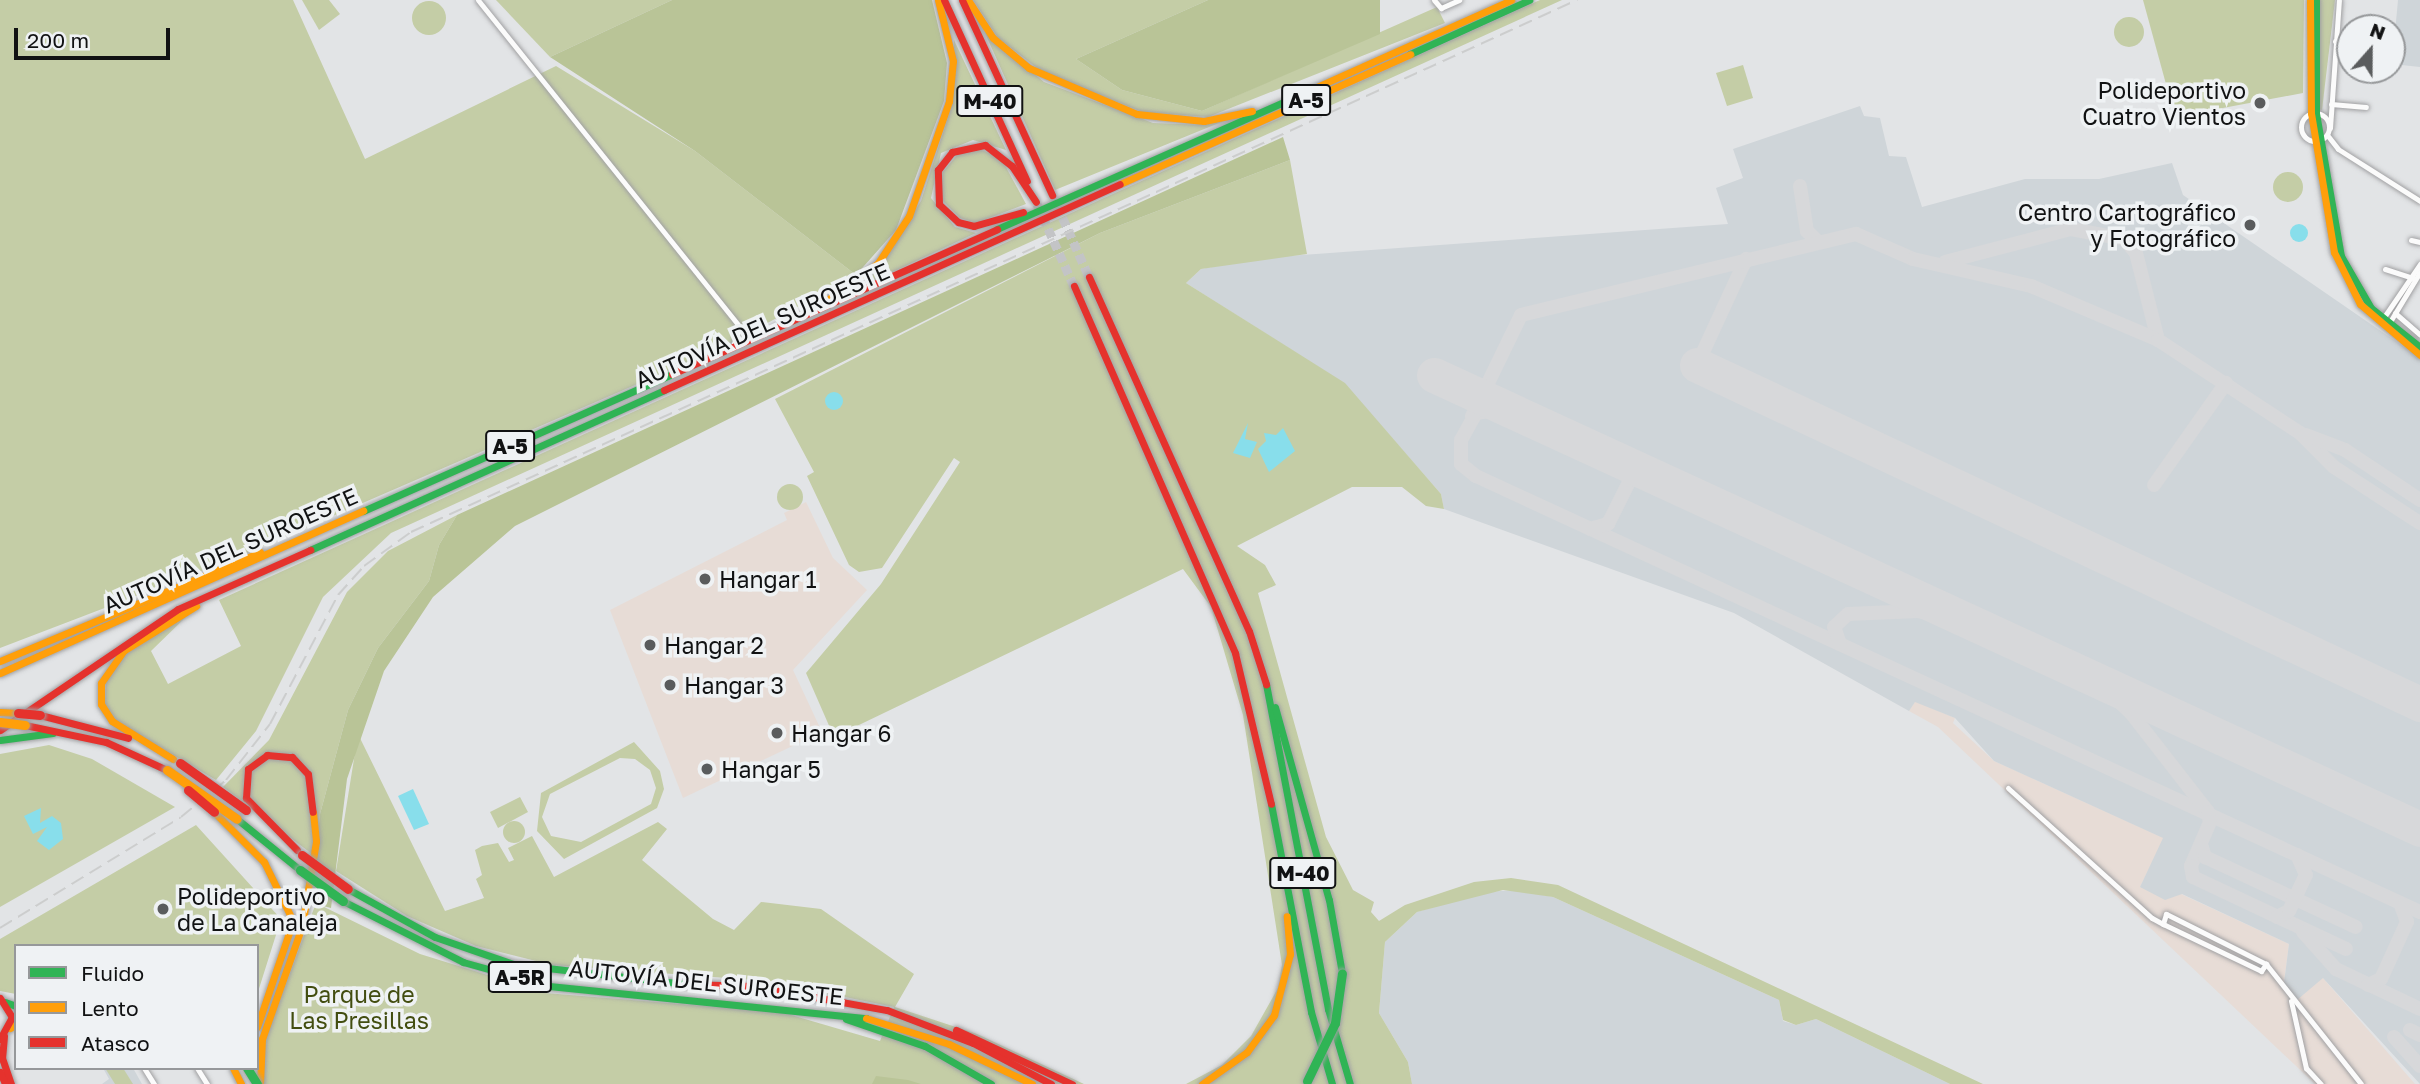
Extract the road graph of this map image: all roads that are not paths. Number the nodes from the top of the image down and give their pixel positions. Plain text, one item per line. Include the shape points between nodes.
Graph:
1 (478, 0) edge
2 (938, 0) edge
3 (944, 0) edge
4 (962, 0) edge
5 (968, 0) edge
6 (1434, 0) edge
7 (1459, 0) edge
8 (1511, 0) edge
9 (1529, 0) edge
10 (2310, 0) edge
11 (2316, 0) edge
12 (2339, 0) edge
13 (2335, 41) joint
14 (2331, 106) junction
15 (2366, 107) dead end
16 (1261, 109) junction
17 (2316, 114) junction
18 (2330, 128) junction
19 (2322, 144) junction
20 (2338, 149) junction
21 (1138, 166) junction
22 (1052, 195) tunnel mouth
23 (2420, 201) edge
24 (2411, 240) dead end
25 (2420, 242) edge
26 (2420, 268) edge
27 (2385, 270) dead end
28 (1089, 277) tunnel mouth
29 (2414, 278) junction
30 (1074, 286) tunnel mouth
31 (2395, 313) junction
32 (2390, 324) junction
33 (740, 327) junction
34 (773, 329) junction
35 (2420, 335) edge
36 (756, 337) junction
37 (2420, 347) edge
38 (732, 348) junction
39 (2420, 355) edge
40 (366, 510) junction
41 (230, 586) junction
42 (0, 659) edge
43 (0, 673) edge
44 (1269, 695) junction
45 (0, 712) edge
46 (0, 722) edge
47 (0, 730) edge
48 (86, 735) junction
49 (0, 740) edge
50 (177, 761) junction
51 (167, 770) junction
52 (2008, 788) dead end
53 (1280, 852) junction
54 (299, 853) junction
55 (2164, 914) junction
56 (2152, 918) junction
57 (2162, 924) junction
58 (2266, 964) junction
59 (2261, 971) junction
60 (2277, 982) junction
61 (3, 1000) edge
62 (788, 1005) junction
63 (887, 1010) junction
64 (2294, 1010) junction
65 (2304, 1019) junction
66 (259, 1021) edge
67 (2294, 1024) junction
68 (7, 1032) edge
69 (0, 1072) edge
70 (1306, 1083) edge
71 (2357, 1083) edge
72 (5, 1084) edge
73 (11, 1084) edge
74 (259, 1084) edge
75 (991, 1084) edge
76 (1032, 1084) edge
77 (1051, 1084) edge
78 (1072, 1084) edge
79 (1202, 1084) edge
80 (1332, 1084) edge
81 (1350, 1084) edge
82 (2322, 1084) edge

1 - 33 street
2 - 34 main road via 953,61 949,101 902,233 862,278
3 - 21 main road, M-40 via 1036,202 1012,166 985,145 952,152 935,178 944,211 974,226
4 - 22 main road, M-40
5 - 16 main road via 993,38 1029,68 1137,114 1204,121
6 - 7 street via 1439,8
8 - 16 main road, AUTOVÍA DEL SUROESTE / A-5
9 - 41 main road, AUTOVÍA DEL SUROESTE / A-5
10 - 17 main road
11 - 17 main road
12 - 13 street
13 - 14 street
14 - 15 street
14 - 17 street
14 - 18 street
16 - 21 main road, AUTOVÍA DEL SUROESTE / A-5
17 - 18 street
17 - 19 main road
17 - 19 street via 2300,126
18 - 19 street
19 - 20 street
19 - 20 street
19 - 32 main road via 2340,256
19 - 32 main road via 2341,272
20 - 23 street
21 - 34 main road, AUTOVÍA DEL SUROESTE / A-5
24 - 25 street
26 - 29 street
27 - 29 street
28 - 44 main road, M-40 via 1235,599
29 - 31 street
29 - 32 street
30 - 53 main road, M-40 via 1231,640
31 - 32 street
31 - 32 street
32 - 35 street
32 - 37 main road
32 - 39 main road
33 - 36 street
33 - 38 street
34 - 36 main road, AUTOVÍA DEL SUROESTE / A-5
36 - 38 main road, AUTOVÍA DEL SUROESTE / A-5
38 - 40 main road, AUTOVÍA DEL SUROESTE / A-5
40 - 42 main road via 21,655
40 - 43 main road, AUTOVÍA DEL SUROESTE / A-5
41 - 47 main road, AUTOVÍA DEL SUROESTE / A-5 via 153,621
41 - 50 main road via 130,646 101,683 101,704 112,721
44 - 70 main road, bridge via 1329,900 1342,973 1335,1023
44 - 81 main road, M-40 via 1328,1009
45 - 50 main road, AUTOVÍA DEL SUROESTE / A-5R, bridge via 40,715 113,732
46 - 48 main road, AUTOVÍA DEL SUROESTE / A-5R, bridge
48 - 49 main road via 30,733
48 - 51 main road, AUTOVÍA DEL SUROESTE / A-5R
50 - 54 main road, AUTOVÍA DEL SUROESTE / A-5R, bridge
51 - 62 main road, AUTOVÍA DEL SUROESTE / A-5R, bridge via 343,901 463,962 549,986
51 - 66 main road, bridge via 264,862 293,921
52 - 56 street
53 - 79 main road via 1290,954 1283,993 1247,1052
53 - 80 main road, M-40 via 1311,1012
54 - 63 main road, AUTOVÍA DEL SUROESTE / A-5R, bridge via 348,889 435,937 513,964 640,982 753,986
54 - 74 main road via 246,798 248,769 267,755 292,757 307,774 316,841 302,926 262,1040
55 - 56 street
55 - 57 street
55 - 58 street
56 - 57 street
57 - 59 street
58 - 59 street
58 - 60 street
59 - 60 street
60 - 64 street via 2291,998
61 - 68 main road
62 - 75 main road via 925,1046
62 - 76 main road, AUTOVÍA DEL SUROESTE / A-5R via 863,1017 950,1044
63 - 77 main road, AUTOVÍA DEL SUROESTE / A-5R via 973,1042
63 - 78 main road via 976,1037
64 - 65 street
64 - 67 street
65 - 67 street
65 - 71 street
67 - 82 street via 2306,1068
68 - 73 main road via 2,1058
69 - 72 main road

